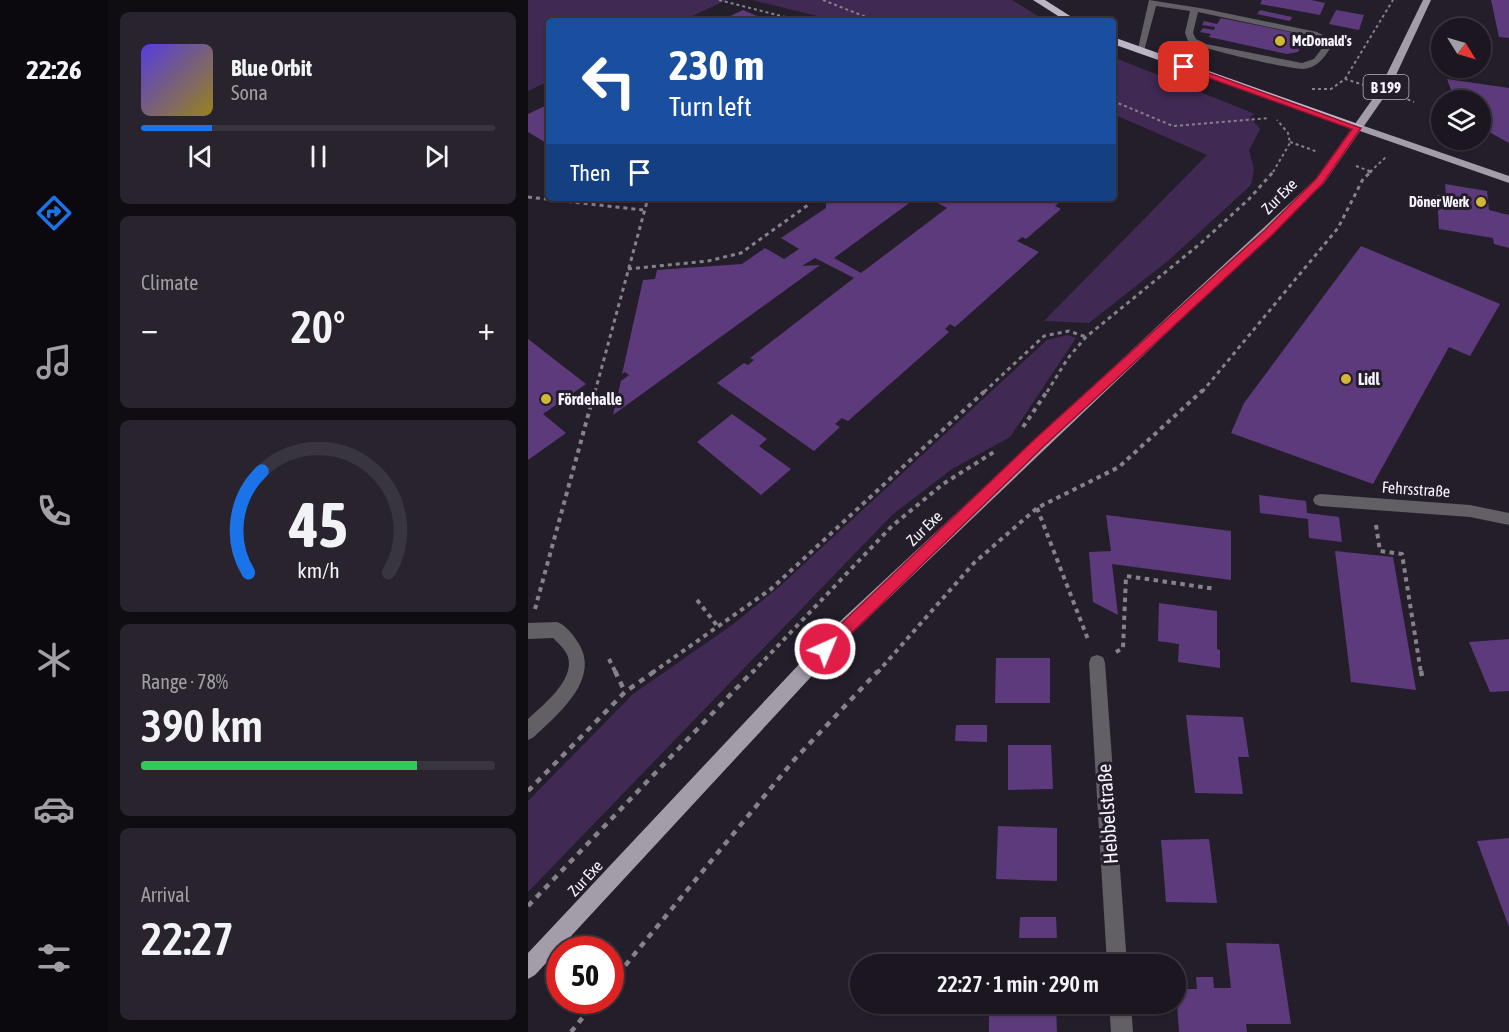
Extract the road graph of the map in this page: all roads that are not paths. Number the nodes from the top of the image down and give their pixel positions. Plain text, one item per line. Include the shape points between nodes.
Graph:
1 (1038, 0) edge
2 (1427, 0) edge
3 (1153, 2) edge
4 (1194, 10) junction
5 (1068, 18) edge
6 (1116, 41) edge
7 (1140, 51) junction
8 (1357, 128) junction
9 (1509, 180) edge
10 (1320, 500) dead end
11 (1509, 519) edge
12 (529, 630) edge
13 (1097, 663) road end
14 (528, 731) edge
15 (1116, 954) edge
16 (528, 968) edge
17 (1121, 1014) edge
18 (1122, 1032) edge

1 - 5 highway
2 - 8 main road, B 199 via 1384,90
3 - 4 street
3 - 7 street
4 - 4 street via 1189,33 1192,41 1204,46 1303,66 1317,61 1327,47 1324,39 1314,34
6 - 7 highway
7 - 8 highway
8 - 9 main road
8 - 16 main road, Zur Exe via 1320,181 1268,232 841,632
10 - 11 street, Fehrsstraße via 1470,510
12 - 14 street via 556,630 572,645 578,662 568,690
13 - 15 street, Hebbelstraße
17 - 18 street

